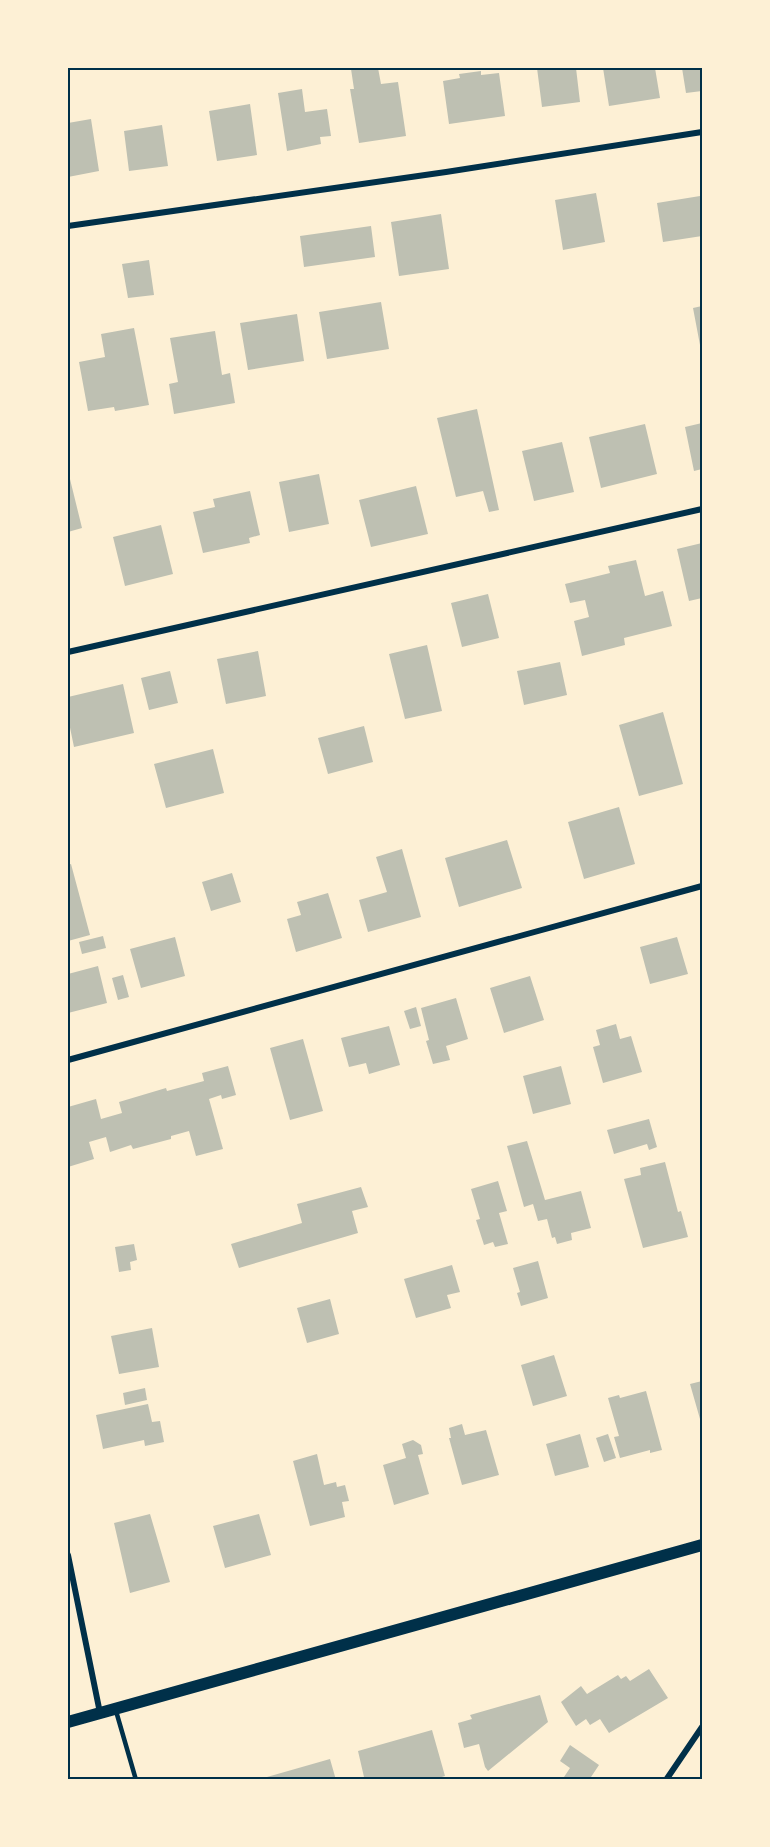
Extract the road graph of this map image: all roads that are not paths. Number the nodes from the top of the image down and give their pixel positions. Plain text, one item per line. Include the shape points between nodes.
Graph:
1 (702, 132) edge
2 (68, 226) edge
3 (702, 509) edge
4 (68, 652) edge
5 (702, 886) edge
6 (68, 1060) edge
7 (702, 1545) edge
8 (68, 1555) edge
9 (115, 1708) junction
10 (100, 1713) junction
11 (68, 1722) edge
12 (702, 1727) edge
13 (136, 1779) edge
14 (666, 1779) edge

1 - 2 street
3 - 4 street
5 - 6 street
7 - 9 main road
8 - 10 street
9 - 10 main road
9 - 13 lane
10 - 11 main road
12 - 14 street

